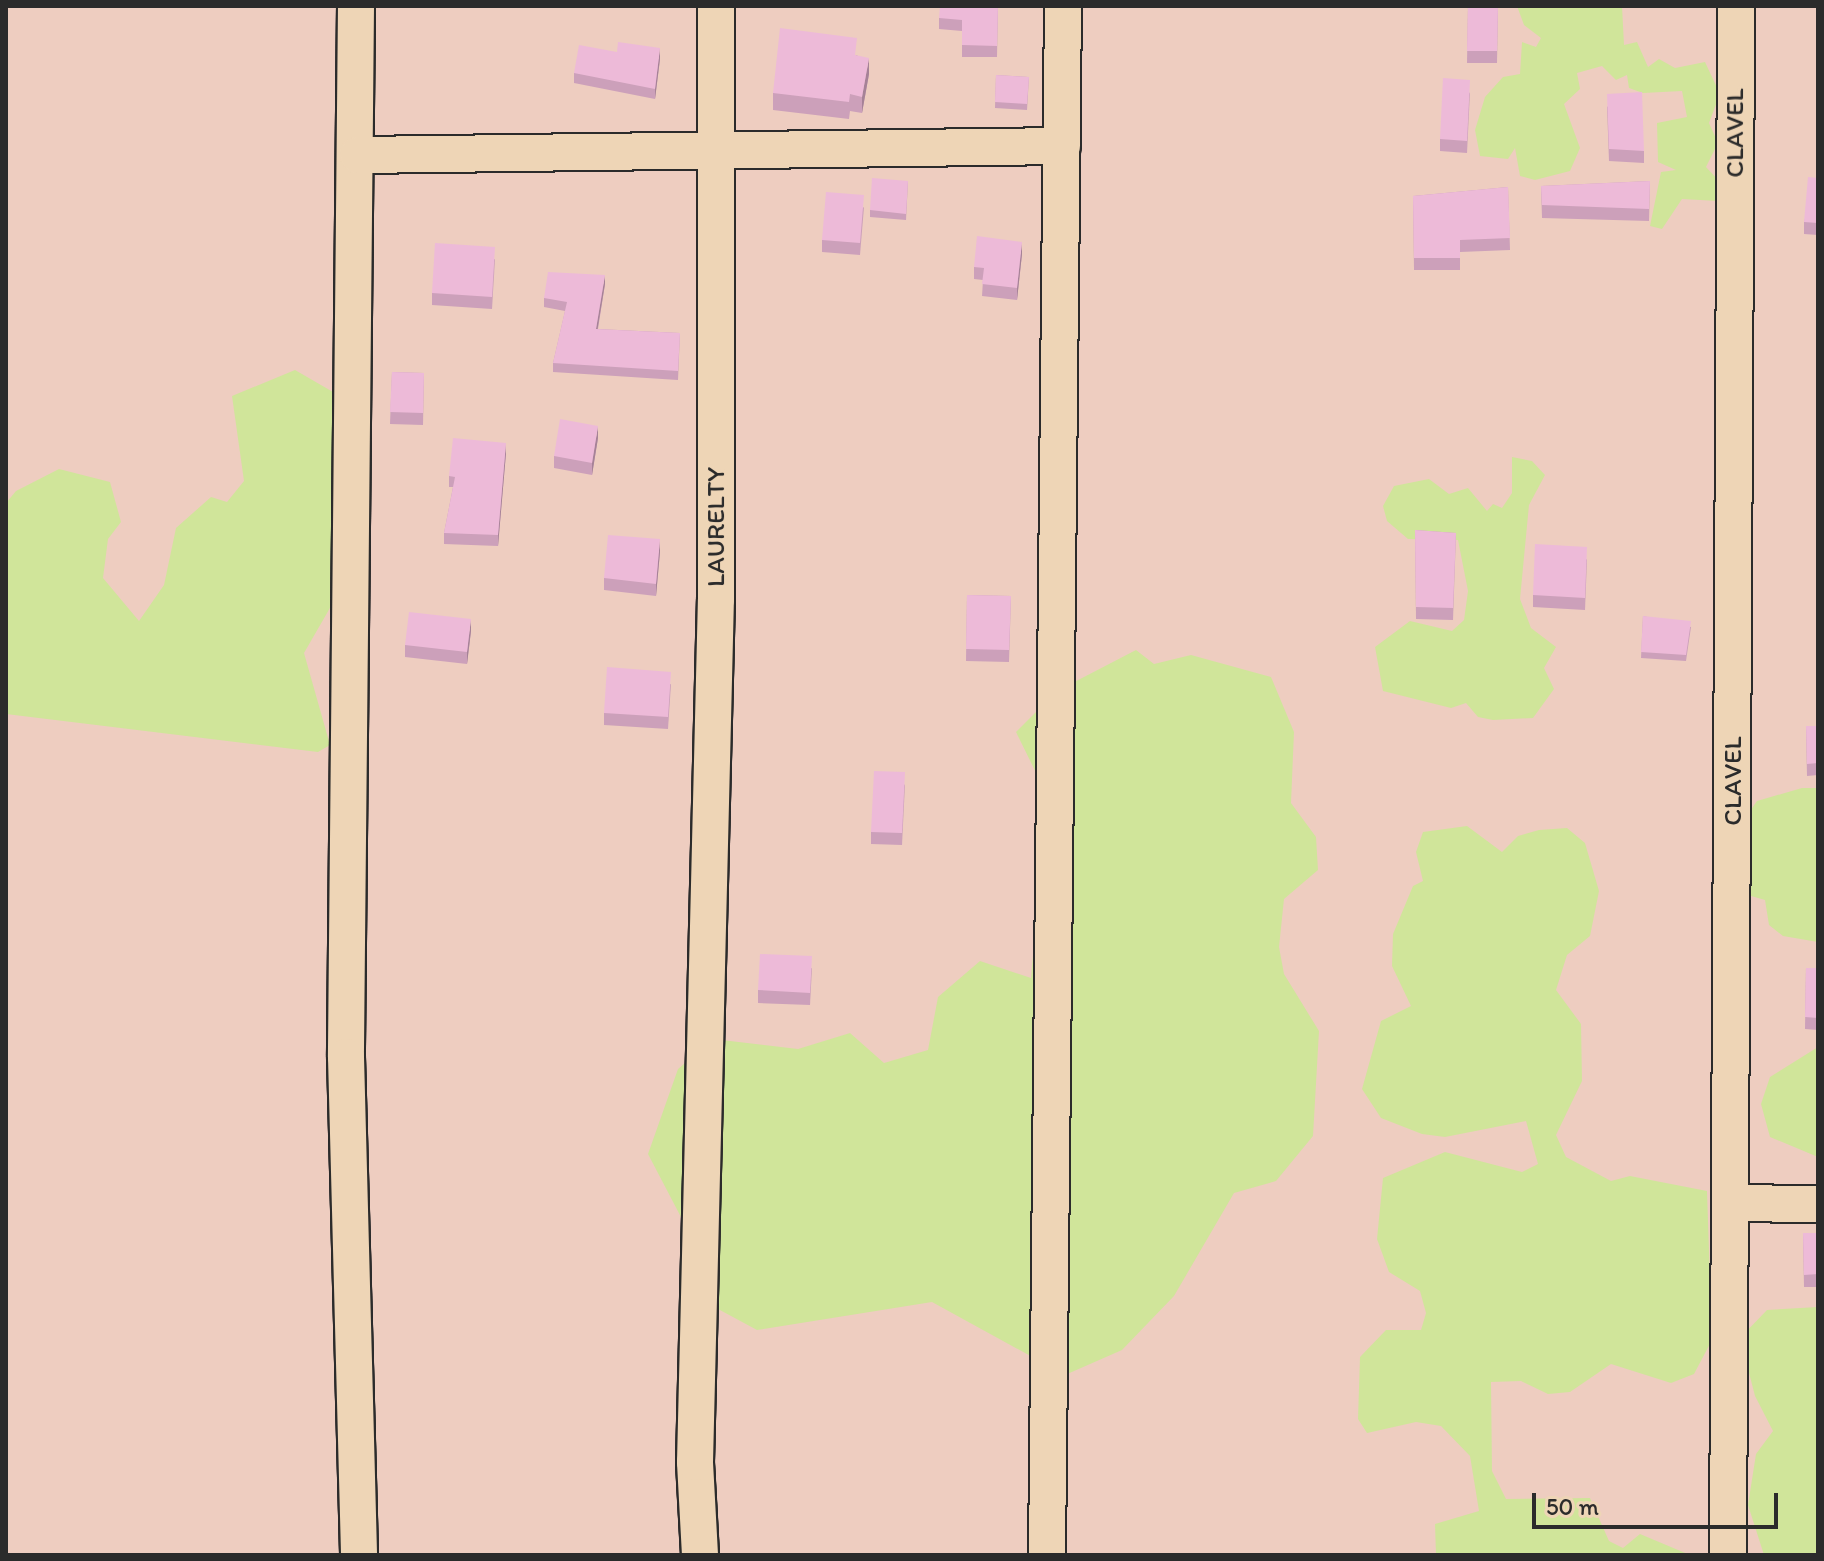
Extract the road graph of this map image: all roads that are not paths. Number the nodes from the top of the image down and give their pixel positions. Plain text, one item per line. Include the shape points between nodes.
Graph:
1 (356, 6) edge
2 (716, 6) edge
3 (1063, 6) edge
4 (1736, 6) edge
5 (1062, 146) junction
6 (717, 148) junction
7 (358, 155) junction
8 (1731, 1203) junction
9 (1818, 1204) edge
10 (359, 1555) edge
11 (700, 1555) edge
12 (1047, 1555) edge
13 (1728, 1555) edge

1 - 7 street
2 - 6 street, LAURELTY
3 - 5 street
4 - 8 street, CLAVEL
5 - 6 street
5 - 12 street
6 - 7 street
6 - 11 street, LAURELTY via 707,1048 695,1462
7 - 10 street via 346,1057
8 - 9 street
8 - 13 street, CLAVEL

